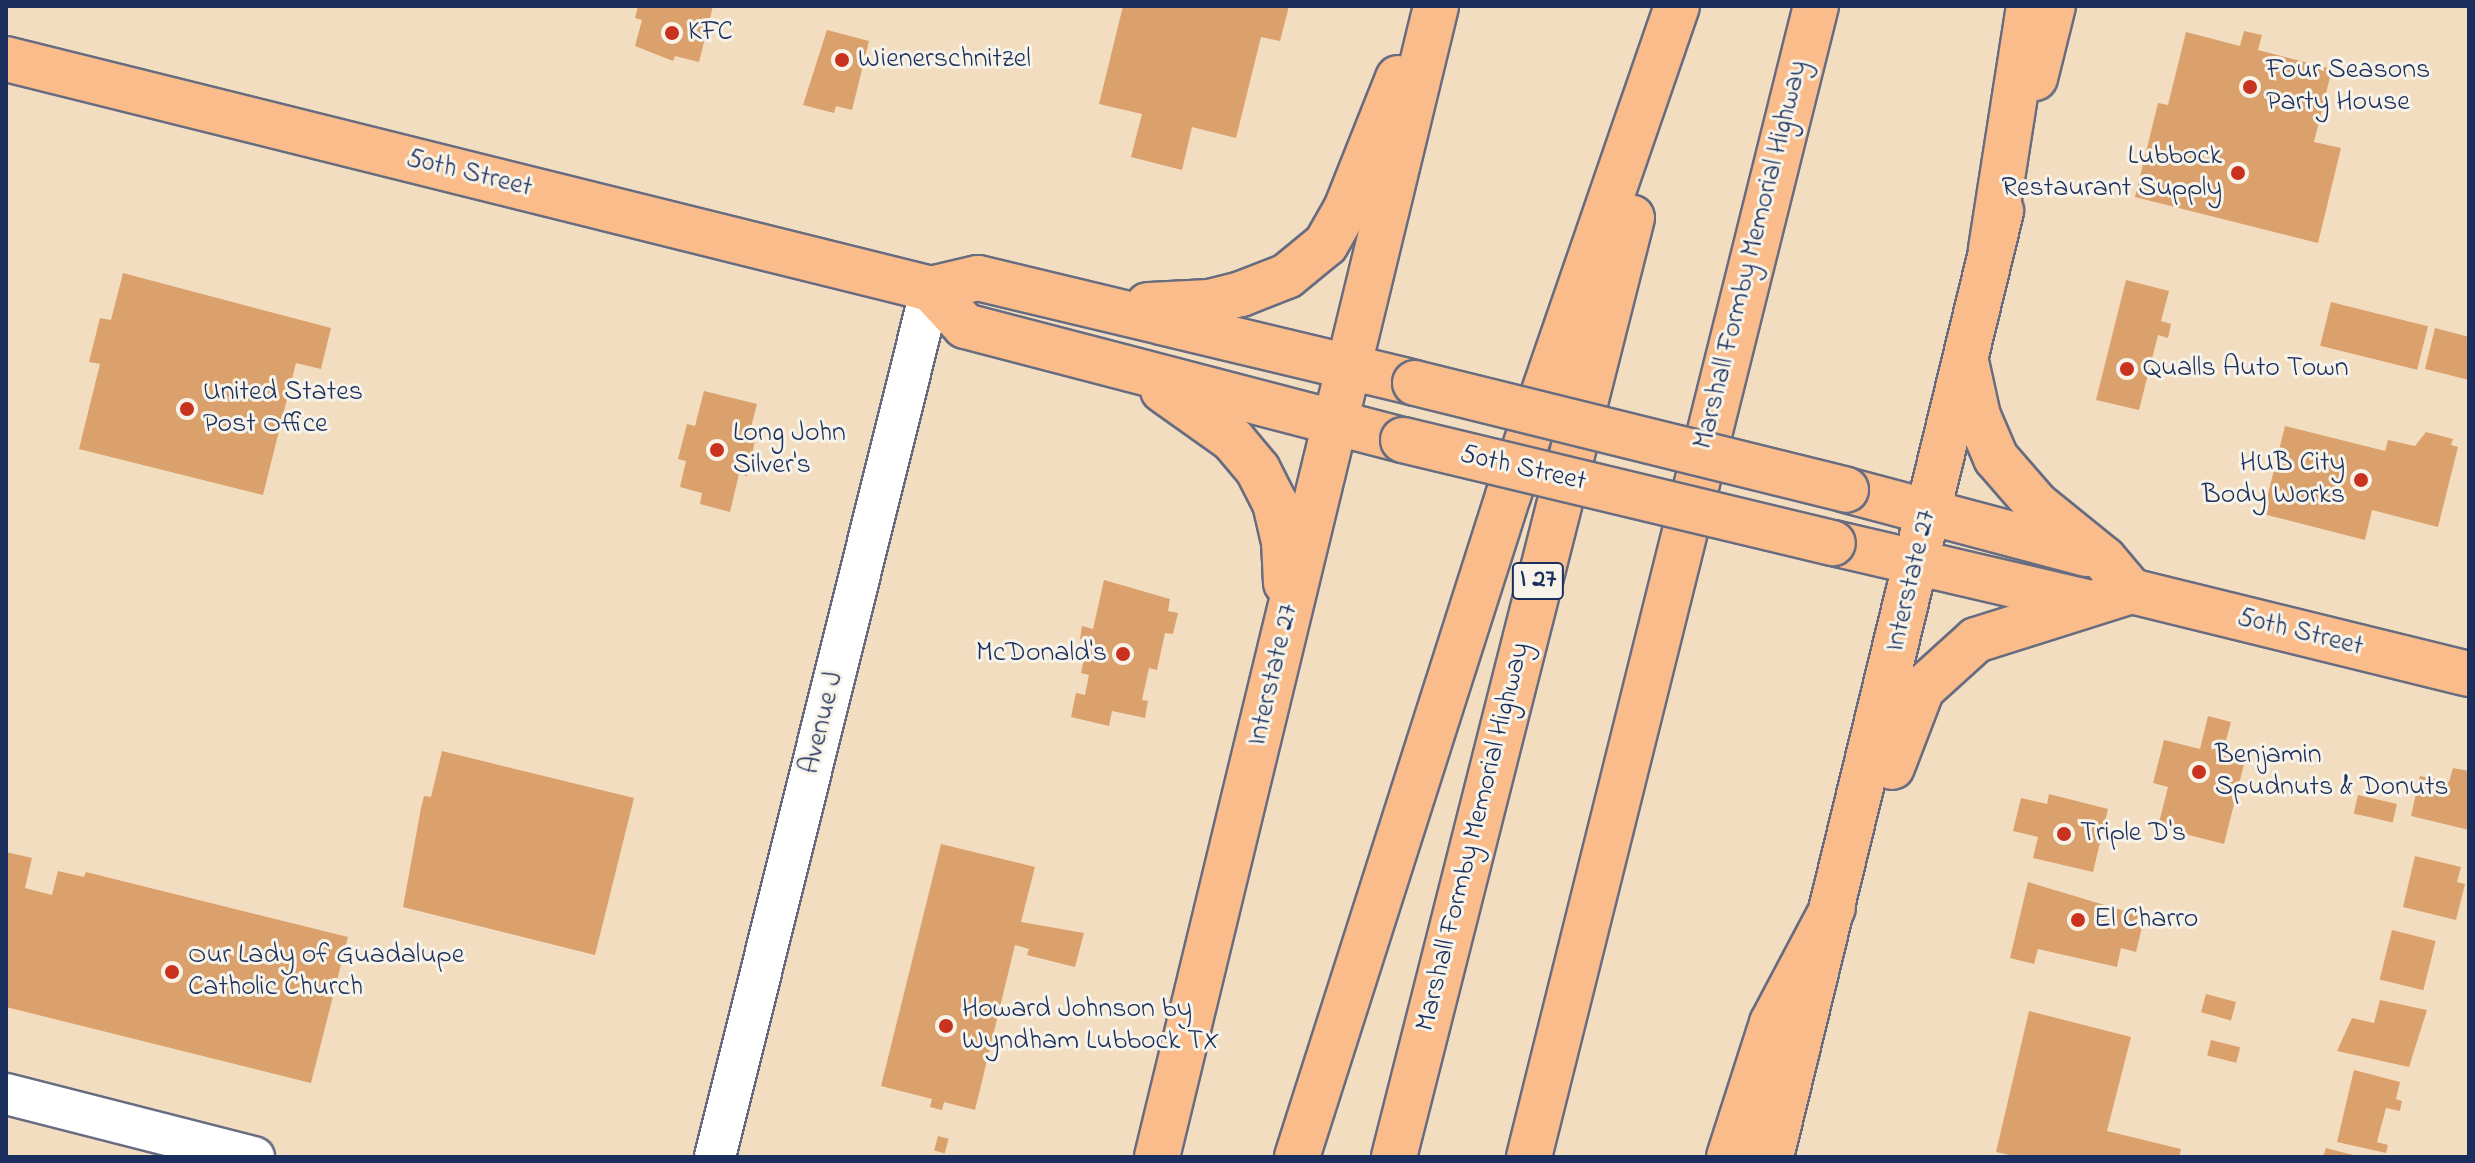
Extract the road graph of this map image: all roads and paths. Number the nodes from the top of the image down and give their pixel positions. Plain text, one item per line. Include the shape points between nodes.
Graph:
1 (1429, 6) edge
2 (1436, 6) edge
3 (1677, 6) edge
4 (1686, 6) edge
5 (1816, 6) edge
6 (2029, 6) edge
7 (2053, 6) edge
8 (6, 59) edge
9 (1991, 249) junction
10 (931, 289) junction
11 (1070, 300) junction
12 (1966, 356) junction
13 (1350, 367) junction
14 (1138, 373) junction
15 (1335, 424) junction
16 (1928, 511) junction
17 (1916, 564) junction
18 (2111, 585) junction
19 (1281, 646) junction
20 (2469, 674) edge
21 (1845, 862) junction
22 (1833, 908) junction
23 (6, 1094) edge
24 (254, 1157) edge
25 (715, 1157) edge
26 (1157, 1157) edge
27 (1297, 1157) edge
28 (1394, 1157) edge
29 (1529, 1157) edge
30 (1729, 1157) edge
31 (1771, 1157) edge

1 - 11 main road via 1346,209 1326,244 1287,276 1209,302
2 - 13 main road, Interstate 27
3 - 27 main road via 1508,496
4 - 28 main road, Marshall Formby Memorial Highway / I 27
5 - 29 main road, Marshall Formby Memorial Highway
6 - 9 main road
7 - 9 main road, Interstate 27
8 - 10 main road, 50th Street
9 - 12 main road, Interstate 27
10 - 11 main road, 50th Street via 978,278
10 - 14 main road, 50th Street via 965,326
10 - 25 street, Avenue J
11 - 13 main road, 50th Street
12 - 16 main road, Interstate 27
12 - 18 main road via 1978,416 1996,458
13 - 15 main road, Interstate 27
13 - 16 main road, 50th Street, bridge
14 - 15 main road, 50th Street
14 - 19 main road via 1233,440 1258,470 1275,503 1284,541
15 - 17 main road, 50th Street, bridge
15 - 19 main road, Interstate 27
16 - 17 main road, Interstate 27
16 - 18 main road, 50th Street
17 - 18 main road, 50th Street
17 - 21 main road, Interstate 27
18 - 20 main road, 50th Street
18 - 21 main road via 1976,640 1933,675
19 - 26 main road, Interstate 27
21 - 22 main road, Interstate 27
22 - 30 main road via 1772,1023
22 - 31 main road, Interstate 27
23 - 24 street

